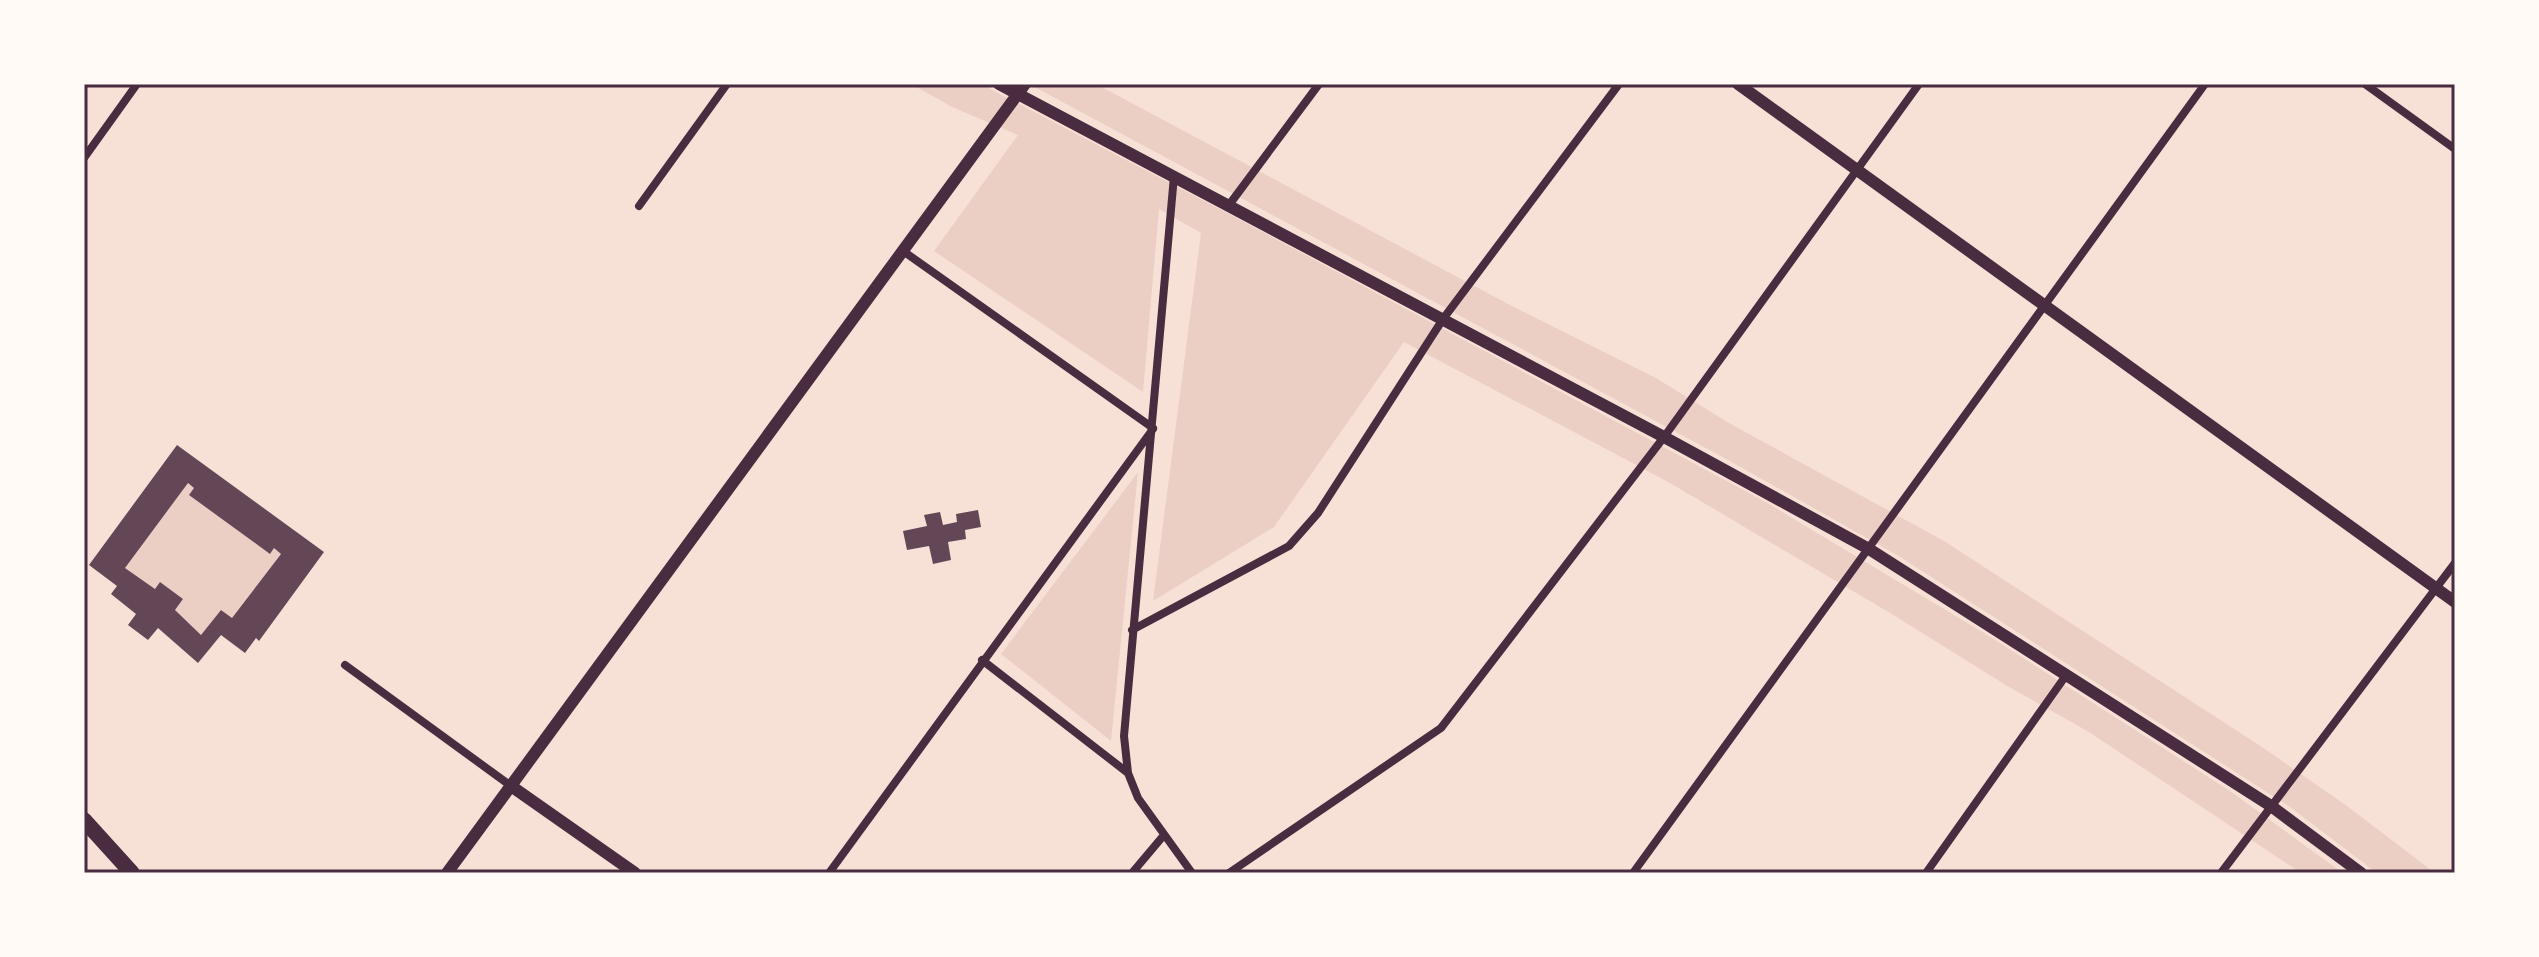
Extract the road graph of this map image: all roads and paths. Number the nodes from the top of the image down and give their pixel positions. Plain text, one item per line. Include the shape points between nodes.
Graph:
1 (137, 84) edge
2 (727, 84) edge
3 (999, 84) edge
4 (1319, 84) edge
5 (1619, 84) edge
6 (1738, 84) edge
7 (1919, 84) edge
8 (2205, 84) edge
9 (2365, 84) edge
10 (1021, 89) edge
11 (2455, 149) edge
12 (84, 158) edge
13 (1857, 170) junction
14 (1174, 176) junction
15 (1229, 205) junction
16 (639, 206) dead end
17 (903, 251) junction
18 (2044, 305) junction
19 (1443, 319) junction
20 (1153, 428) junction
21 (1664, 437) junction
22 (1869, 549) junction
23 (2455, 563) edge
24 (2436, 588) junction
25 (2455, 602) edge
26 (1132, 630) junction
27 (982, 660) junction
28 (345, 665) dead end
29 (2067, 674) junction
30 (1128, 773) junction
31 (511, 786) junction
32 (2271, 806) junction
33 (84, 820) edge
34 (1164, 835) junction
35 (132, 873) edge
36 (447, 873) edge
37 (635, 873) edge
38 (829, 873) edge
39 (1132, 873) edge
40 (1192, 873) edge
41 (1229, 873) edge
42 (1633, 873) edge
43 (1926, 873) edge
44 (2221, 873) edge
45 (2361, 873) edge

1 - 12 street
2 - 16 street
3 - 10 street
4 - 15 street
5 - 19 street
6 - 13 street
7 - 13 street
8 - 18 street
9 - 11 street
10 - 14 street
10 - 17 street
13 - 18 street
13 - 21 street
14 - 15 street
14 - 20 street
15 - 19 street
17 - 20 street
17 - 31 street
18 - 22 street
18 - 24 street
19 - 21 street
19 - 26 street via 1318,513 1289,546
20 - 26 street
20 - 27 street
21 - 22 street
21 - 41 street via 1441,728
22 - 29 street
22 - 42 street
23 - 24 street
24 - 25 street
24 - 32 street
26 - 30 street via 1124,736
27 - 30 street
27 - 38 street
28 - 31 street
29 - 32 street
29 - 43 street
30 - 34 street
31 - 36 street
31 - 37 street
32 - 44 street
32 - 45 street
33 - 35 main road
34 - 39 street
34 - 40 street

